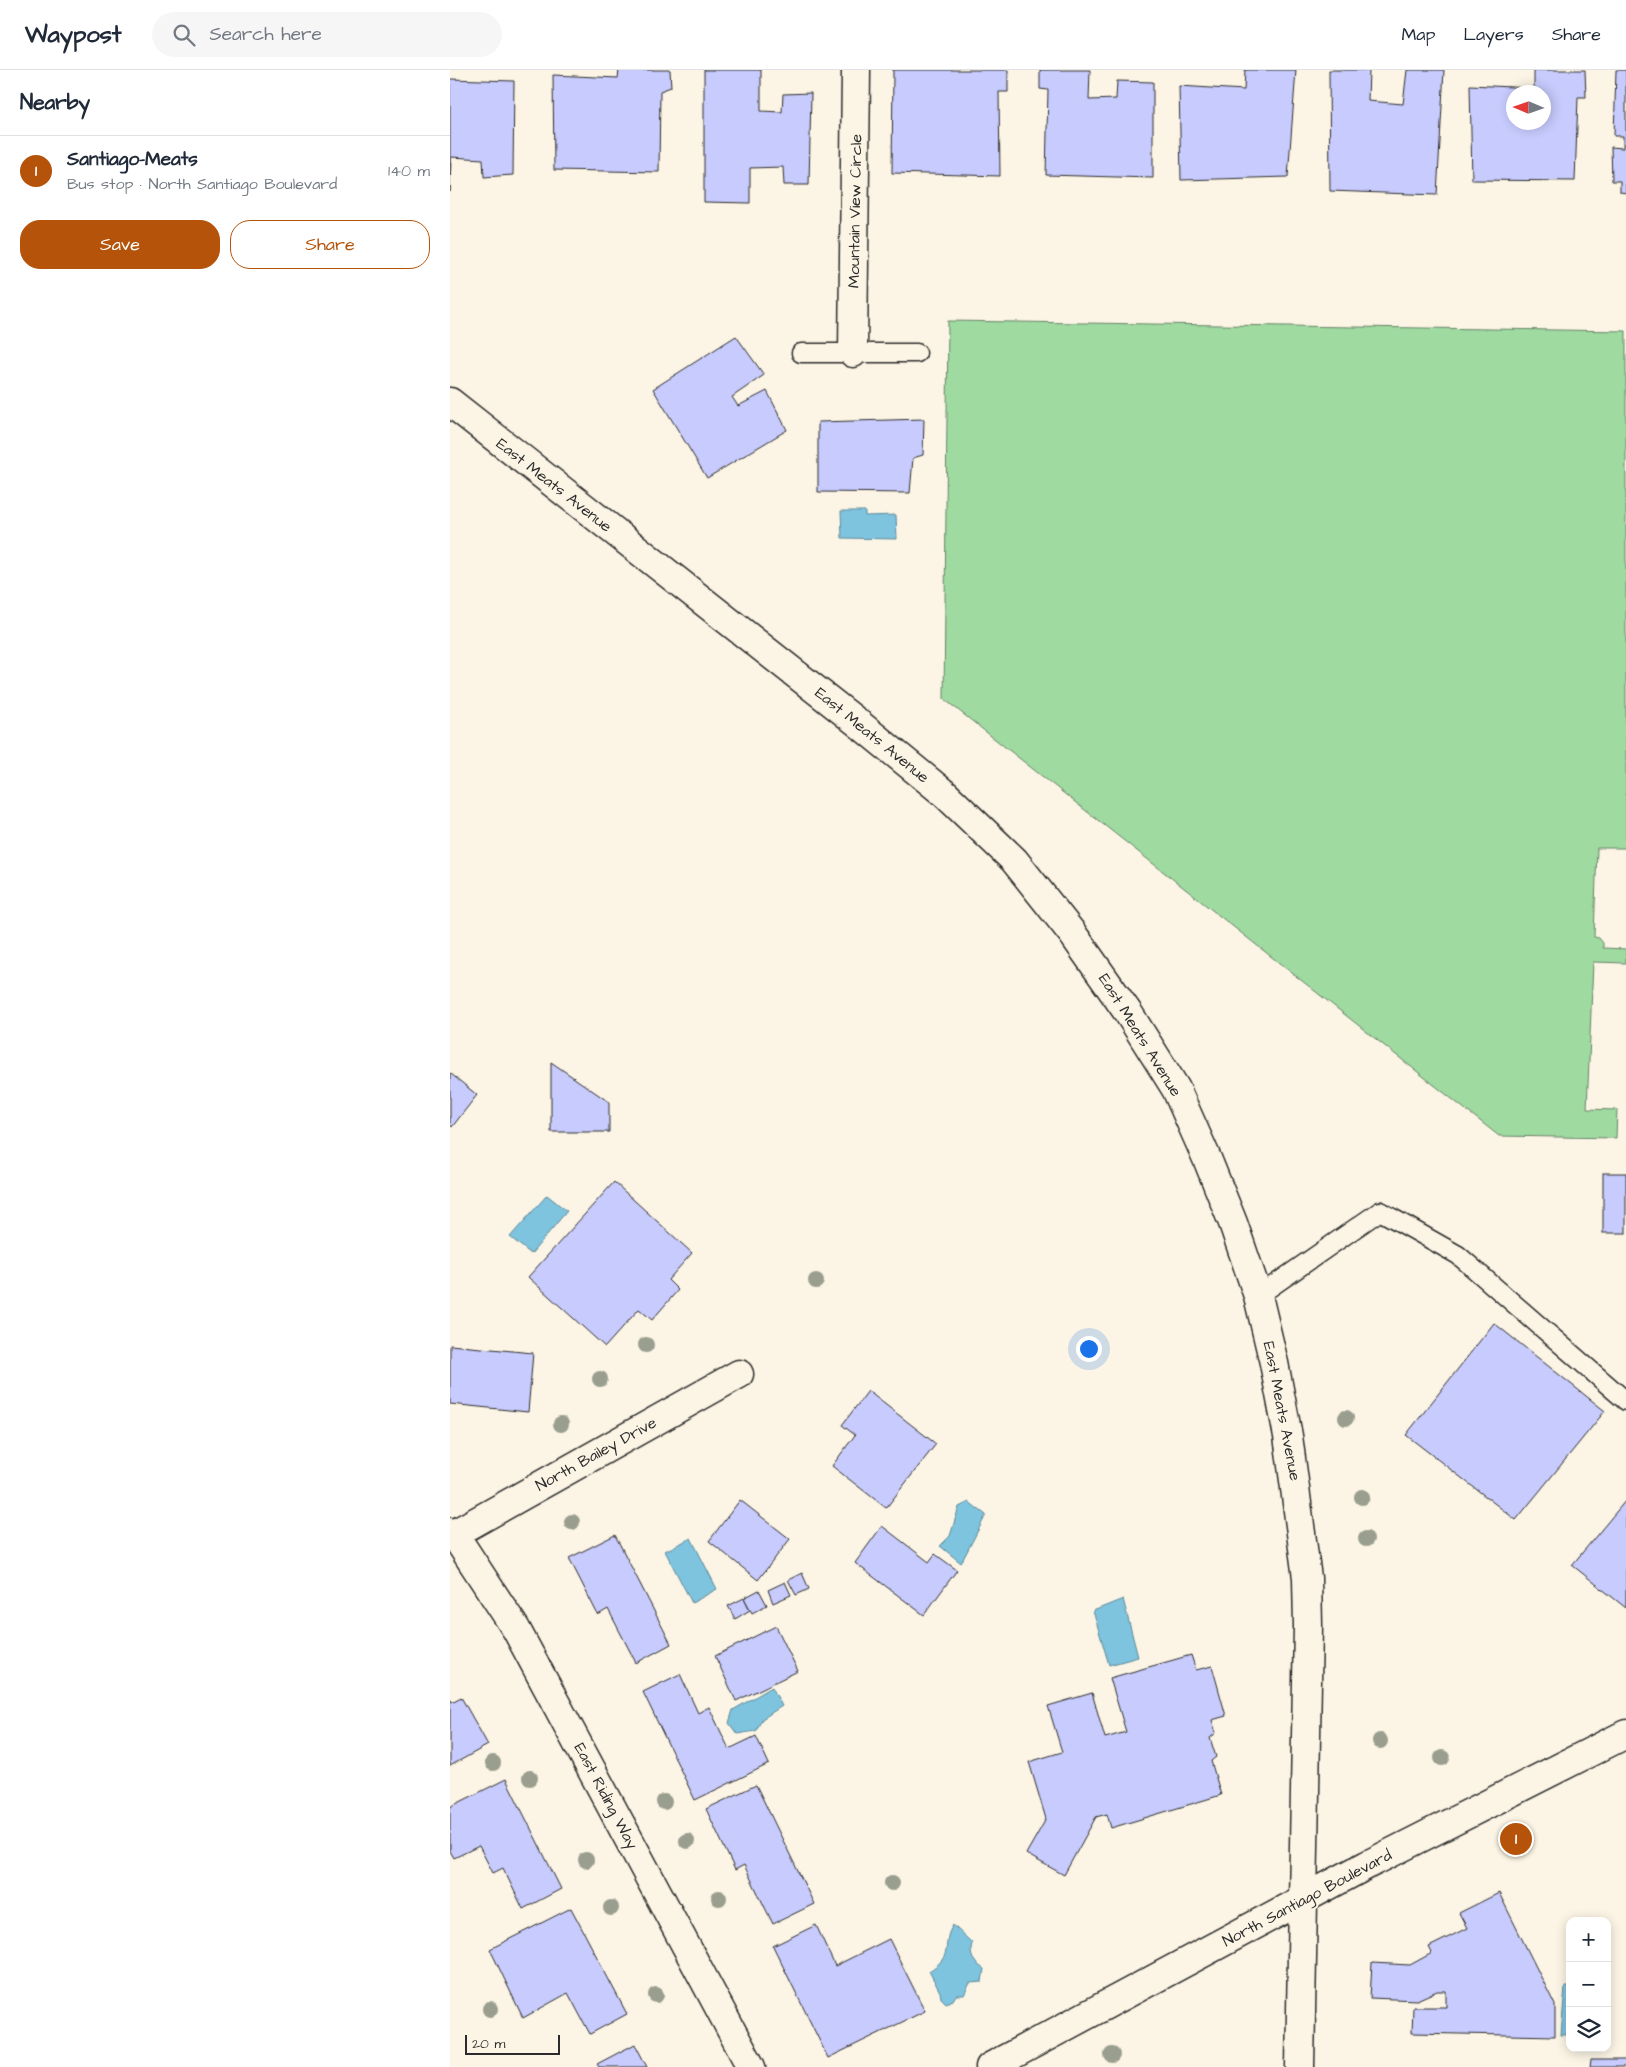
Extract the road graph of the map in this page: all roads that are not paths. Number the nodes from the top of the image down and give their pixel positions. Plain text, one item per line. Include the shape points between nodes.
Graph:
1 (856, 70) edge
2 (801, 352) dead end
3 (853, 353) junction
4 (917, 353) dead end
5 (450, 402) edge
6 (1258, 1296) junction
7 (739, 1374) dead end
8 (1626, 1402) edge
9 (452, 1533) edge
10 (1626, 1734) edge
11 (1302, 1900) junction
12 (751, 2067) edge
13 (990, 2067) edge
14 (1300, 2067) edge

1 - 3 street, Mountain View Circle
2 - 3 lane
3 - 4 lane
5 - 6 street, East Meats Avenue via 866,729 946,794 1014,860 1072,933 1176,1089 1233,1223
6 - 8 lane via 1380,1211 1458,1255
6 - 11 street, East Meats Avenue via 1288,1436 1307,1578 1307,1746
7 - 9 street, North Bailey Drive
9 - 12 street, East Riding Way via 516,1629
10 - 11 street, North Santiago Boulevard
11 - 13 street, North Santiago Boulevard
11 - 14 street, East Meats Avenue

